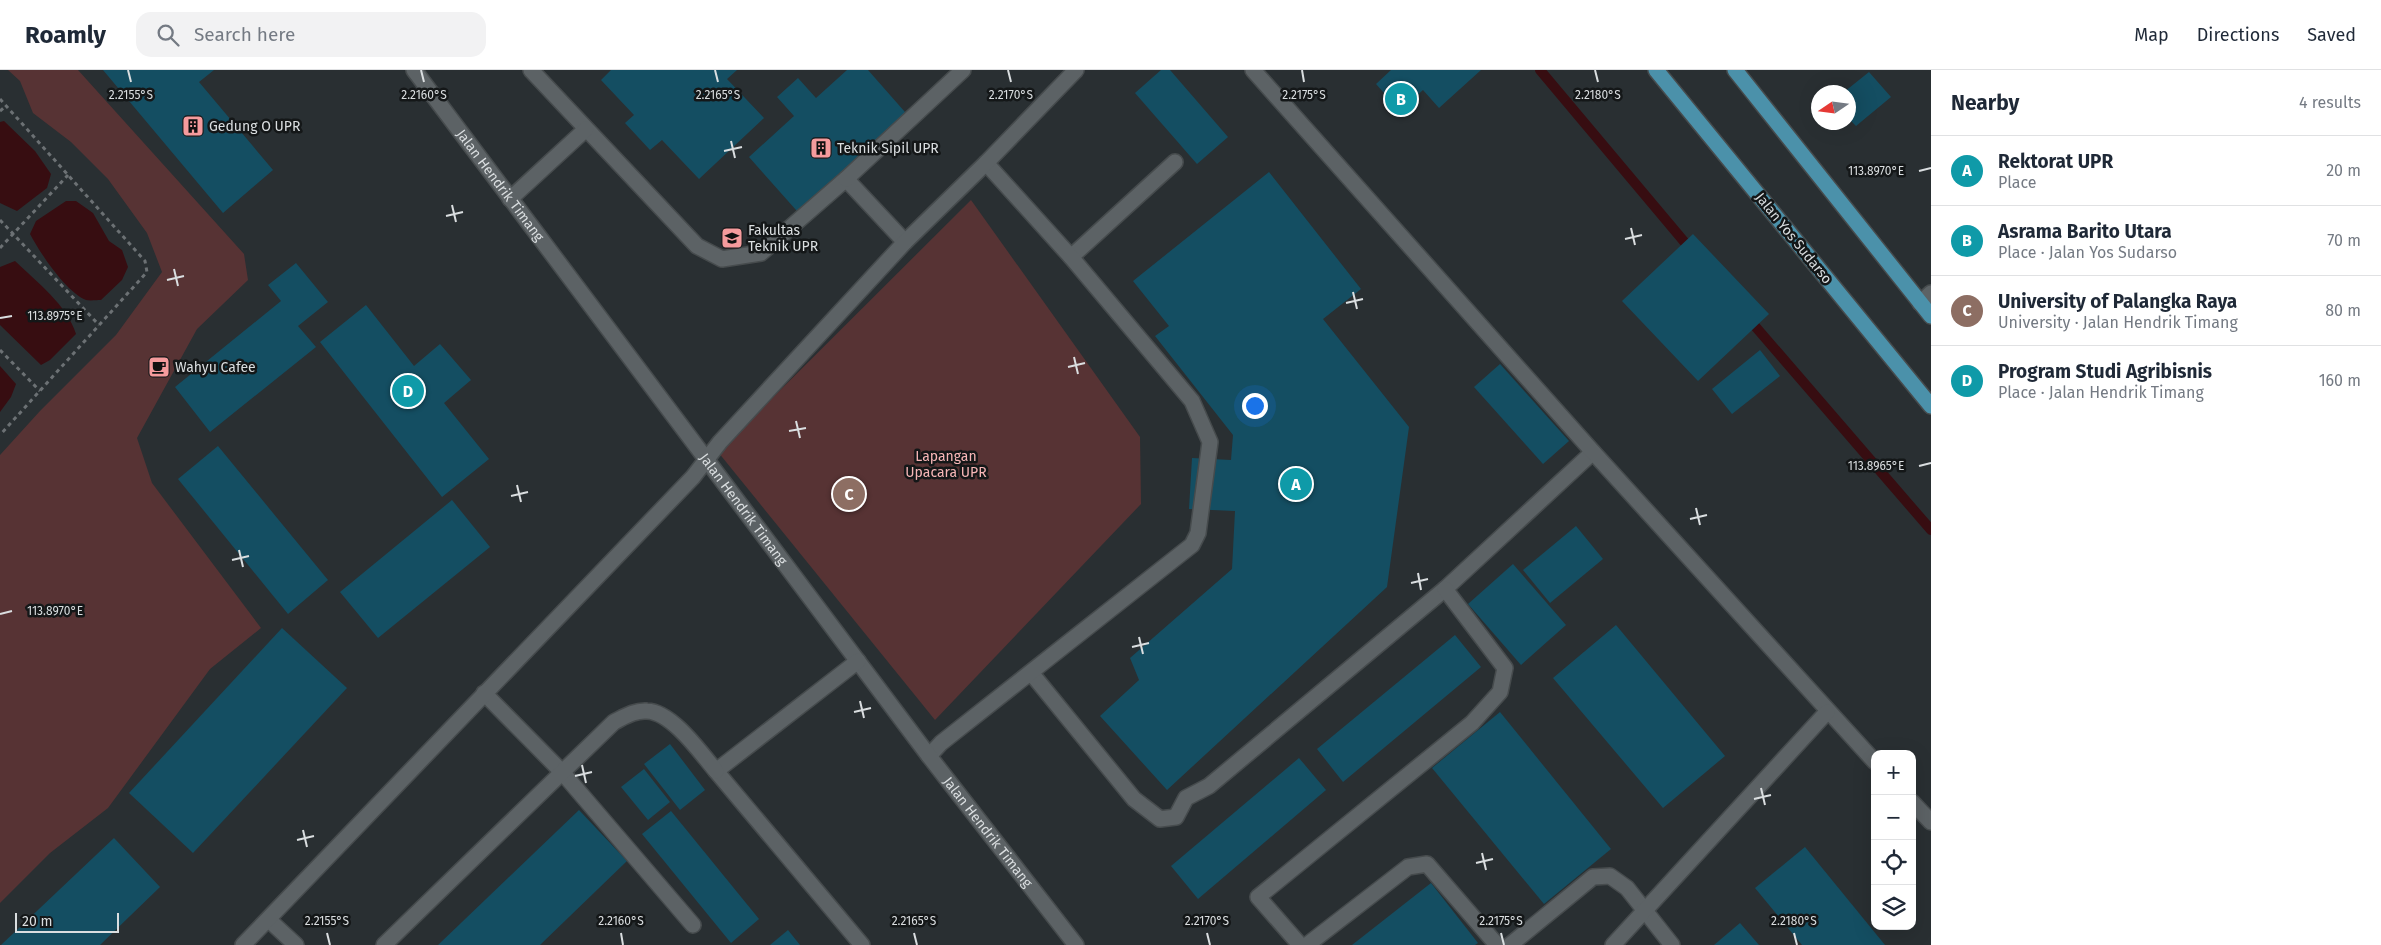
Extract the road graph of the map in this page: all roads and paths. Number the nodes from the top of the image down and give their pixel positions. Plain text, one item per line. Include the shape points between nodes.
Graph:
1 (414, 70) edge
2 (531, 70) edge
3 (963, 70) edge
4 (1075, 70) edge
5 (1253, 70) edge
6 (1656, 70) edge
7 (1734, 70) edge
8 (0, 99) edge
9 (6, 106) junction
10 (0, 111) edge
11 (586, 129) junction
12 (1175, 162) dead end
13 (986, 163) junction
14 (68, 175) junction
15 (846, 179) junction
16 (510, 199) junction
17 (0, 220) edge
18 (13, 234) junction
19 (905, 242) junction
20 (0, 248) edge
21 (1071, 257) junction
22 (1925, 298) edge
23 (1931, 316) edge
24 (99, 325) junction
25 (0, 350) edge
26 (40, 391) junction
27 (1931, 406) edge
28 (0, 435) edge
29 (1593, 452) junction
30 (706, 458) junction
31 (1446, 589) junction
32 (858, 660) junction
33 (1032, 674) junction
34 (484, 693) junction
35 (1827, 712) junction
36 (929, 756) junction
37 (1871, 758) edge
38 (716, 771) junction
39 (562, 772) junction
40 (1916, 806) edge
41 (1931, 822) edge
42 (1644, 911) junction
43 (269, 920) junction
44 (693, 925) dead end
45 (243, 945) edge
46 (296, 945) edge
47 (384, 945) edge
48 (862, 945) edge
49 (1076, 945) edge
50 (1300, 945) edge
51 (1307, 945) edge
52 (1497, 945) edge
53 (1510, 945) edge
54 (1613, 945) edge
55 (1672, 945) edge

1 - 16 street, Jalan Hendrik Timang
2 - 11 street
3 - 15 street
4 - 13 street
5 - 29 street
6 - 27 main road, Jalan Yos Sudarso
7 - 22 main road
8 - 9 path
9 - 10 path
9 - 14 path
11 - 15 street via 697,246 722,258 761,253
11 - 16 street
12 - 21 street
13 - 19 street
13 - 21 street
14 - 18 path
14 - 24 path via 145,261 147,272
15 - 19 street
16 - 30 street, Jalan Hendrik Timang
17 - 18 path
18 - 20 path
18 - 24 path
19 - 30 street
21 - 33 street via 1192,401 1210,442 1198,533 1192,545
22 - 23 main road
24 - 26 path
25 - 26 path
26 - 28 path
29 - 31 street
29 - 35 street
30 - 32 street, Jalan Hendrik Timang
30 - 34 street via 693,477
31 - 33 street via 1208,786 1186,798 1176,817 1160,819 1134,799
31 - 50 street via 1505,668 1500,692 1472,722 1258,898
32 - 36 street, Jalan Hendrik Timang
32 - 38 street
33 - 36 street
34 - 39 street
34 - 43 street
35 - 37 street
35 - 42 street
36 - 49 street, Jalan Hendrik Timang
38 - 39 street via 664,715 647,710 633,712 614,722
38 - 48 street
39 - 44 street
39 - 47 street
40 - 41 street
42 - 53 street via 1627,888 1610,876 1593,878
42 - 54 street
42 - 55 street
43 - 45 street
43 - 46 street
51 - 52 street via 1408,867 1417,864 1427,864

